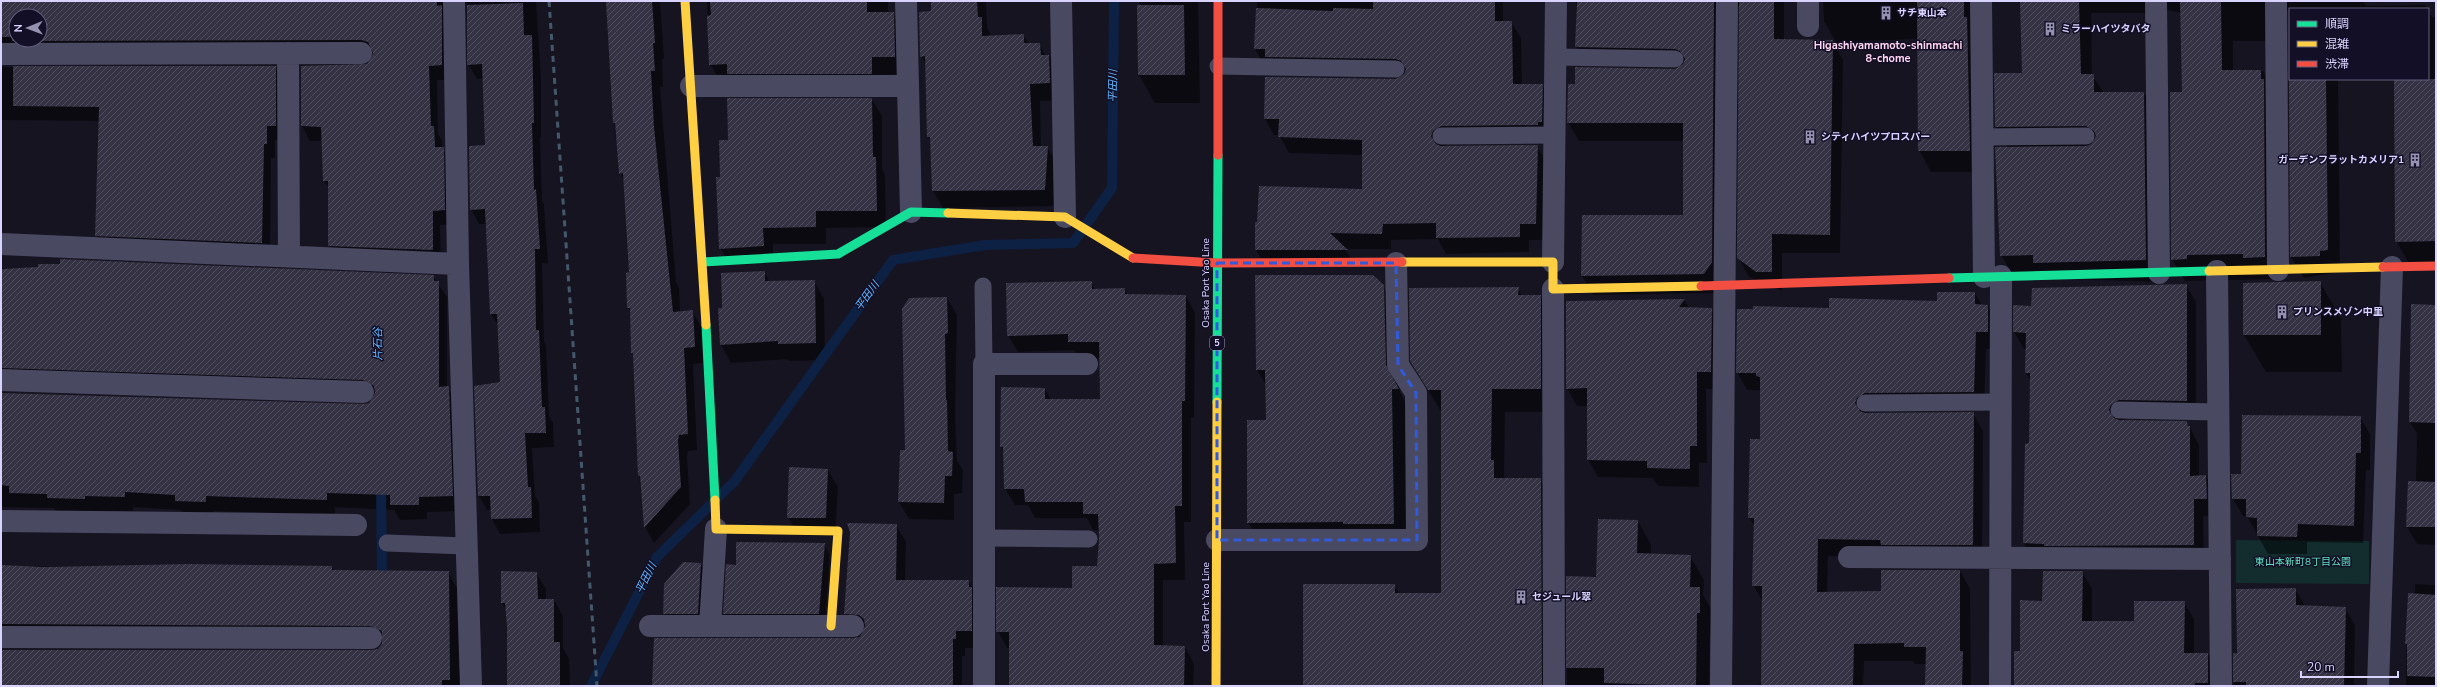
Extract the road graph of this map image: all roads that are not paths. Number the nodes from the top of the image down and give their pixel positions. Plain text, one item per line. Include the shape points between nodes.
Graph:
1 (454, 1) edge
2 (685, 1) edge
3 (906, 1) edge
4 (1061, 1) edge
5 (1218, 1) edge
6 (1556, 1) edge
7 (1727, 1) edge
8 (1808, 1) edge
9 (1980, 1) edge
10 (2156, 1) edge
11 (2276, 1) edge
12 (1808, 26) dead end
13 (288, 53) junction
14 (361, 53) dead end
15 (1, 54) edge
16 (1555, 57) junction
17 (1674, 58) dead end
18 (1218, 66) junction
19 (1396, 69) dead end
20 (691, 86) junction
21 (908, 86) junction
22 (1554, 135) junction
23 (1441, 136) dead end
24 (2086, 136) dead end
25 (1982, 138) junction
26 (911, 212) junction
27 (1070, 220) junction
28 (1, 244) edge
29 (289, 256) junction
30 (703, 262) junction
31 (1553, 262) junction
32 (1217, 263) junction
33 (1396, 263) junction
34 (458, 264) junction
35 (2436, 266) edge
36 (2392, 267) junction
37 (2278, 270) junction
38 (2217, 271) junction
39 (2159, 273) junction
40 (1993, 277) junction
41 (983, 286) dead end
42 (1725, 286) junction
43 (1553, 289) junction
44 (984, 364) junction
45 (1087, 364) dead end
46 (1, 380) edge
47 (363, 392) dead end
48 (2001, 402) junction
49 (1865, 403) dead end
50 (2119, 410) dead end
51 (2218, 412) junction
52 (1, 521) edge
53 (716, 523) junction
54 (356, 525) dead end
55 (984, 538) junction
56 (1090, 539) dead end
57 (1217, 540) junction
58 (387, 544) dead end
59 (466, 546) junction
60 (1849, 557) dead end
61 (2220, 559) junction
62 (2000, 560) junction
63 (650, 626) dead end
64 (710, 626) junction
65 (832, 626) junction
66 (853, 626) dead end
67 (1, 637) edge
68 (371, 638) dead end
69 (471, 686) edge
70 (984, 686) edge
71 (1216, 686) edge
72 (1554, 686) edge
73 (1721, 686) edge
74 (2000, 686) edge
75 (2220, 686) edge
76 (2378, 686) edge

1 - 34 street
2 - 20 street
3 - 21 street
4 - 27 street
5 - 18 street, Osaka Port Yao Line / 5
6 - 16 street
7 - 42 street
8 - 12 street
9 - 25 street
10 - 39 street
11 - 37 street
13 - 14 street
13 - 15 street
13 - 29 street
16 - 17 lane
16 - 22 street
18 - 19 lane
18 - 32 street, Osaka Port Yao Line / 5
20 - 21 street
20 - 30 street
21 - 26 street
22 - 23 lane
22 - 31 street
24 - 25 lane
25 - 40 street
26 - 27 street
26 - 30 street via 838,254
27 - 32 street via 1130,258
28 - 29 street
29 - 34 street
30 - 53 street
31 - 33 street
31 - 43 street
32 - 33 street
32 - 57 street, Osaka Port Yao Line / 5
33 - 57 street via 1398,365 1416,393 1417,540
34 - 59 street
35 - 36 street
36 - 37 street
36 - 76 street
37 - 38 street
38 - 39 street
38 - 51 street
39 - 40 street
40 - 42 street
40 - 48 street
41 - 44 lane
42 - 43 street
42 - 73 street
43 - 72 street
44 - 45 street
44 - 55 street
46 - 47 street
48 - 49 lane
48 - 62 street
50 - 51 lane
51 - 61 street
52 - 54 street
53 - 64 street
53 - 65 street via 838,531
55 - 56 lane
55 - 70 street
57 - 71 street, Osaka Port Yao Line / 5
58 - 59 lane
59 - 69 street
60 - 62 street
61 - 62 street
61 - 75 street
62 - 74 street
63 - 64 street
64 - 65 street
65 - 66 street
67 - 68 street

